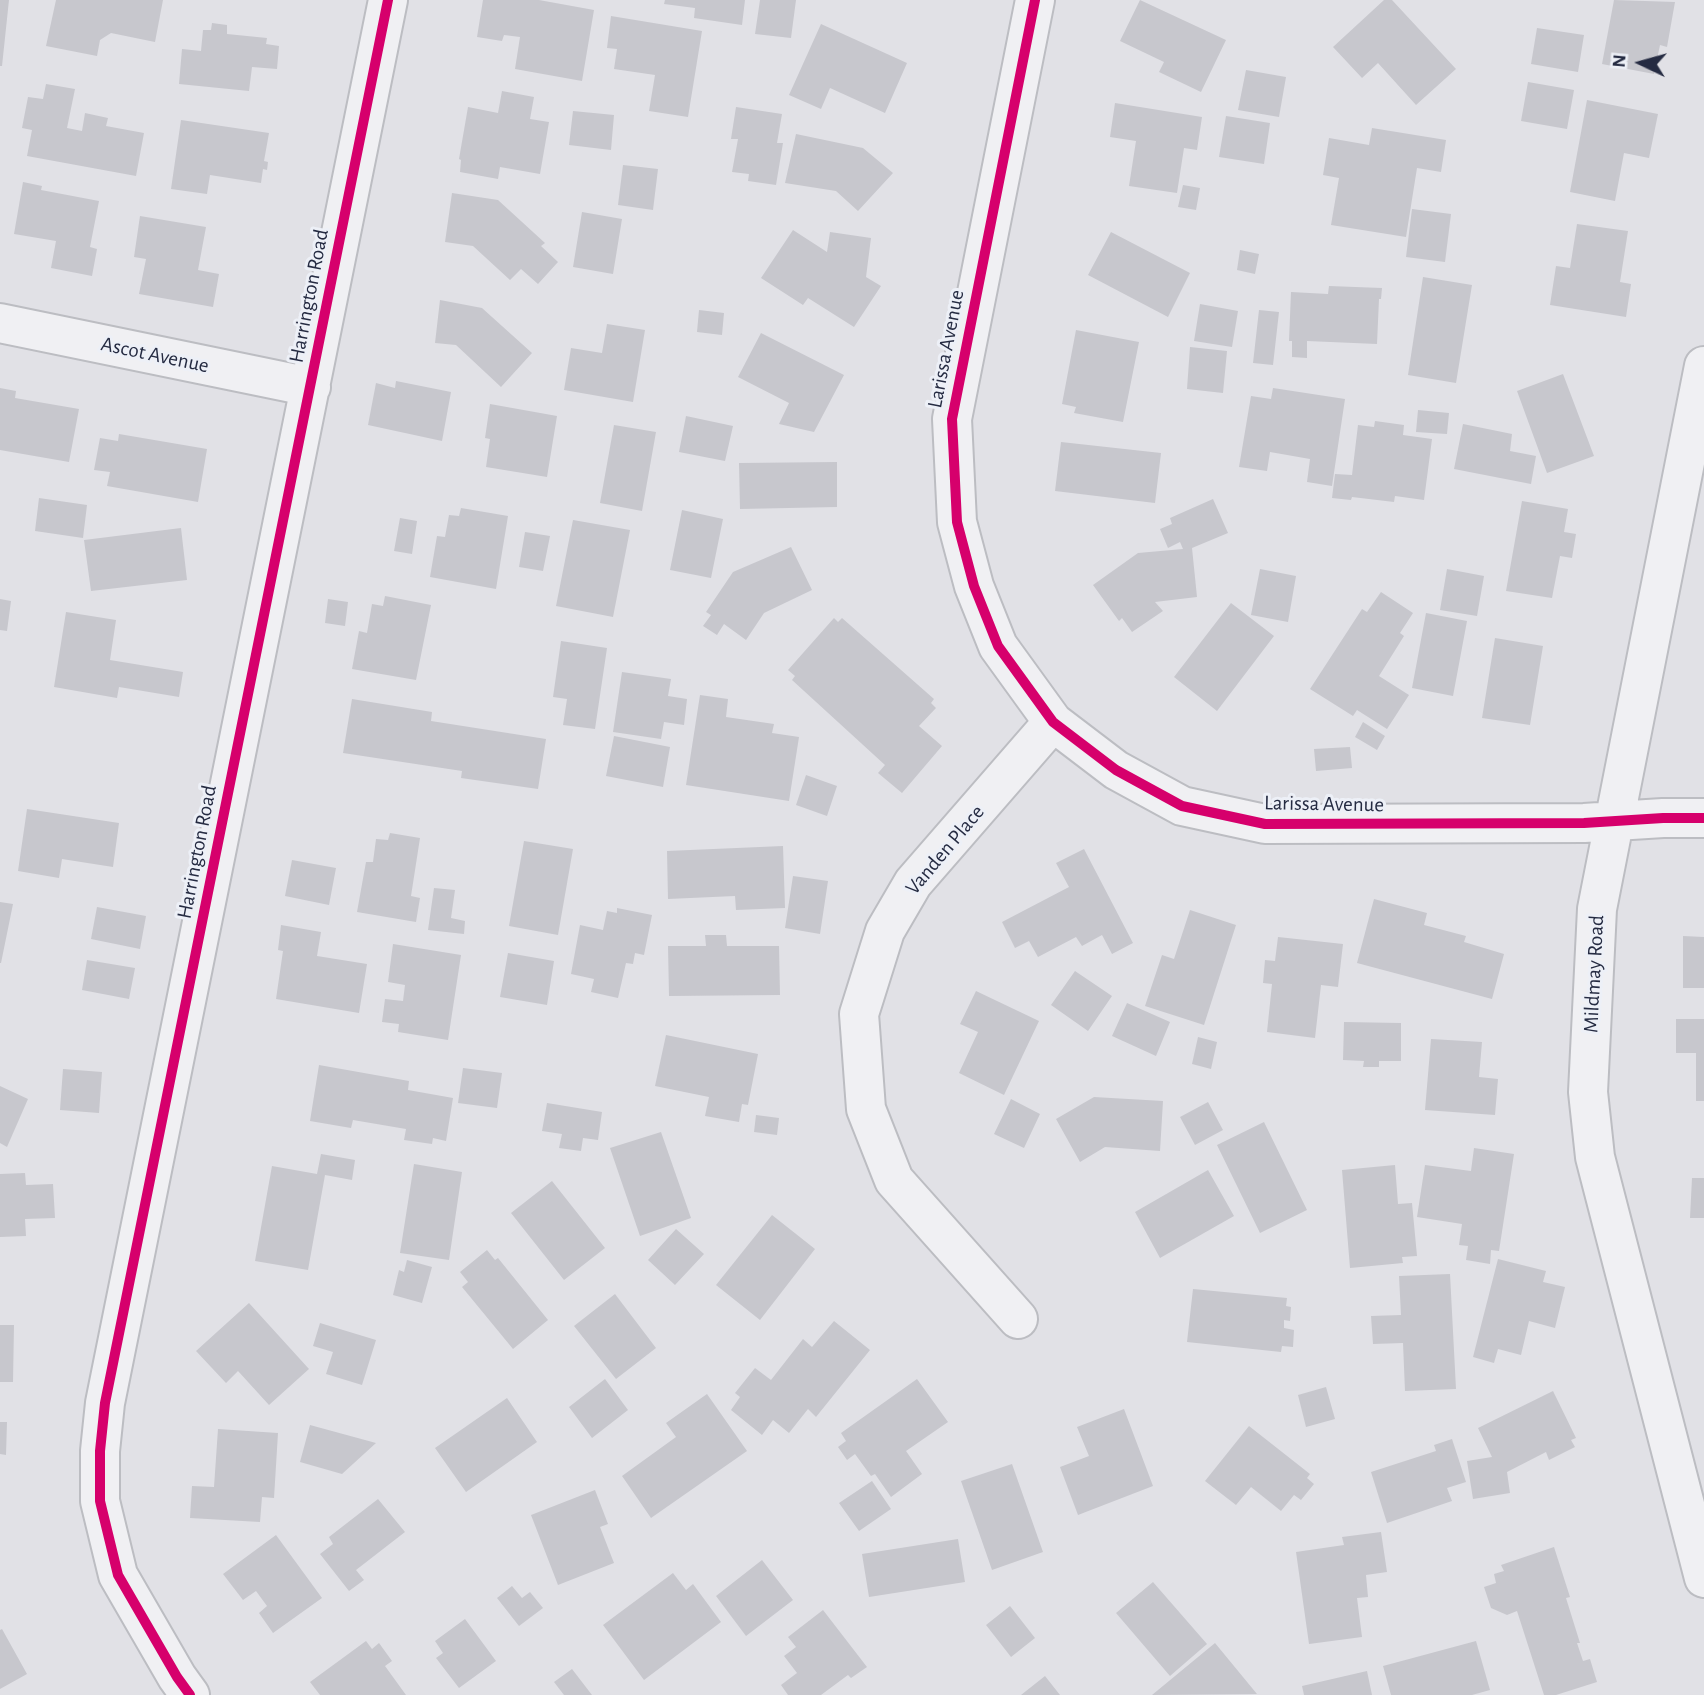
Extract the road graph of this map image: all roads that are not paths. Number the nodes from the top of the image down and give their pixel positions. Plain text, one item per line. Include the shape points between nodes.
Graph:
1 (388, 0) edge
2 (1035, 0) edge
3 (0, 323) edge
4 (1704, 366) edge
5 (311, 387) junction
6 (1053, 722) junction
7 (1704, 818) edge
8 (1613, 821) junction
9 (1018, 1319) dead end
10 (1704, 1578) edge
11 (173, 1689) edge

1 - 5 street, Harrington Road
2 - 6 street, Larissa Avenue via 952,419 957,522 974,586 998,646
3 - 5 street, Ascot Avenue
4 - 8 street, Mildmay Road
5 - 11 street, Harrington Road via 105,1403 100,1501 118,1575
6 - 8 street, Larissa Avenue via 1116,770 1182,806 1265,824
6 - 9 street, Vanden Place via 913,883 886,931 859,1014 866,1108 894,1180
7 - 8 street, Larissa Avenue
8 - 10 street, Mildmay Road via 1597,909 1592,1000 1588,1092 1595,1157

